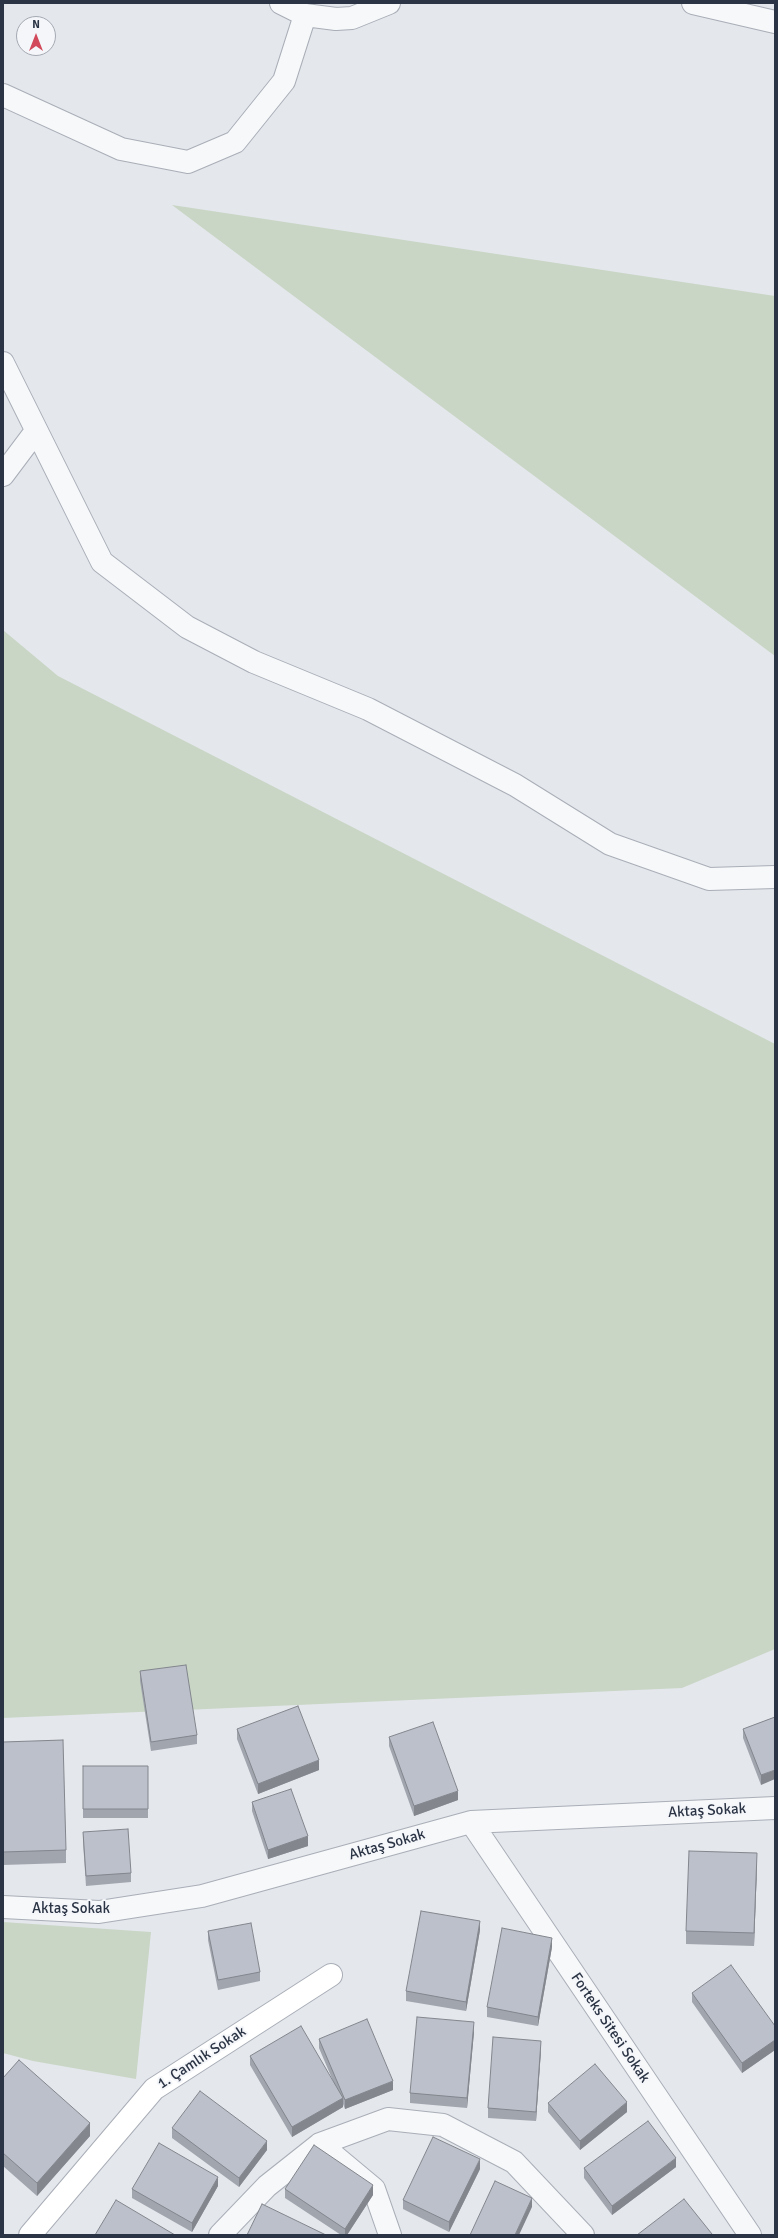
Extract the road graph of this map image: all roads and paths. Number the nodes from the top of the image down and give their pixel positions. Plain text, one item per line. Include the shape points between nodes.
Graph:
1 (281, 3) edge
2 (389, 3) edge
3 (693, 3) edge
4 (305, 15) junction
5 (775, 22) edge
6 (3, 95) edge
7 (3, 363) edge
8 (36, 431) junction
9 (3, 475) edge
10 (775, 877) edge
11 (775, 1808) edge
12 (471, 1822) junction
13 (3, 1907) edge
14 (331, 1975) dead end
15 (320, 2144) junction
16 (30, 2235) edge
17 (220, 2235) edge
18 (390, 2235) edge
19 (583, 2235) edge
20 (750, 2235) edge

1 - 4 street
2 - 4 street via 352,18 336,20
3 - 5 street
4 - 6 street via 284,81 236,142 188,162 121,149
7 - 8 street
8 - 9 street
8 - 10 street via 102,562 187,627 254,662 368,709 515,785 610,844 709,879
11 - 12 street, Aktaş Sokak
12 - 13 street, Aktaş Sokak via 202,1896 99,1912
12 - 20 street, Forteks Sitesi Sokak
14 - 16 street, 1. Çamlık Sokak via 154,2089
15 - 17 street via 267,2186
15 - 18 street via 374,2189
15 - 19 street via 388,2119 443,2125 514,2162

